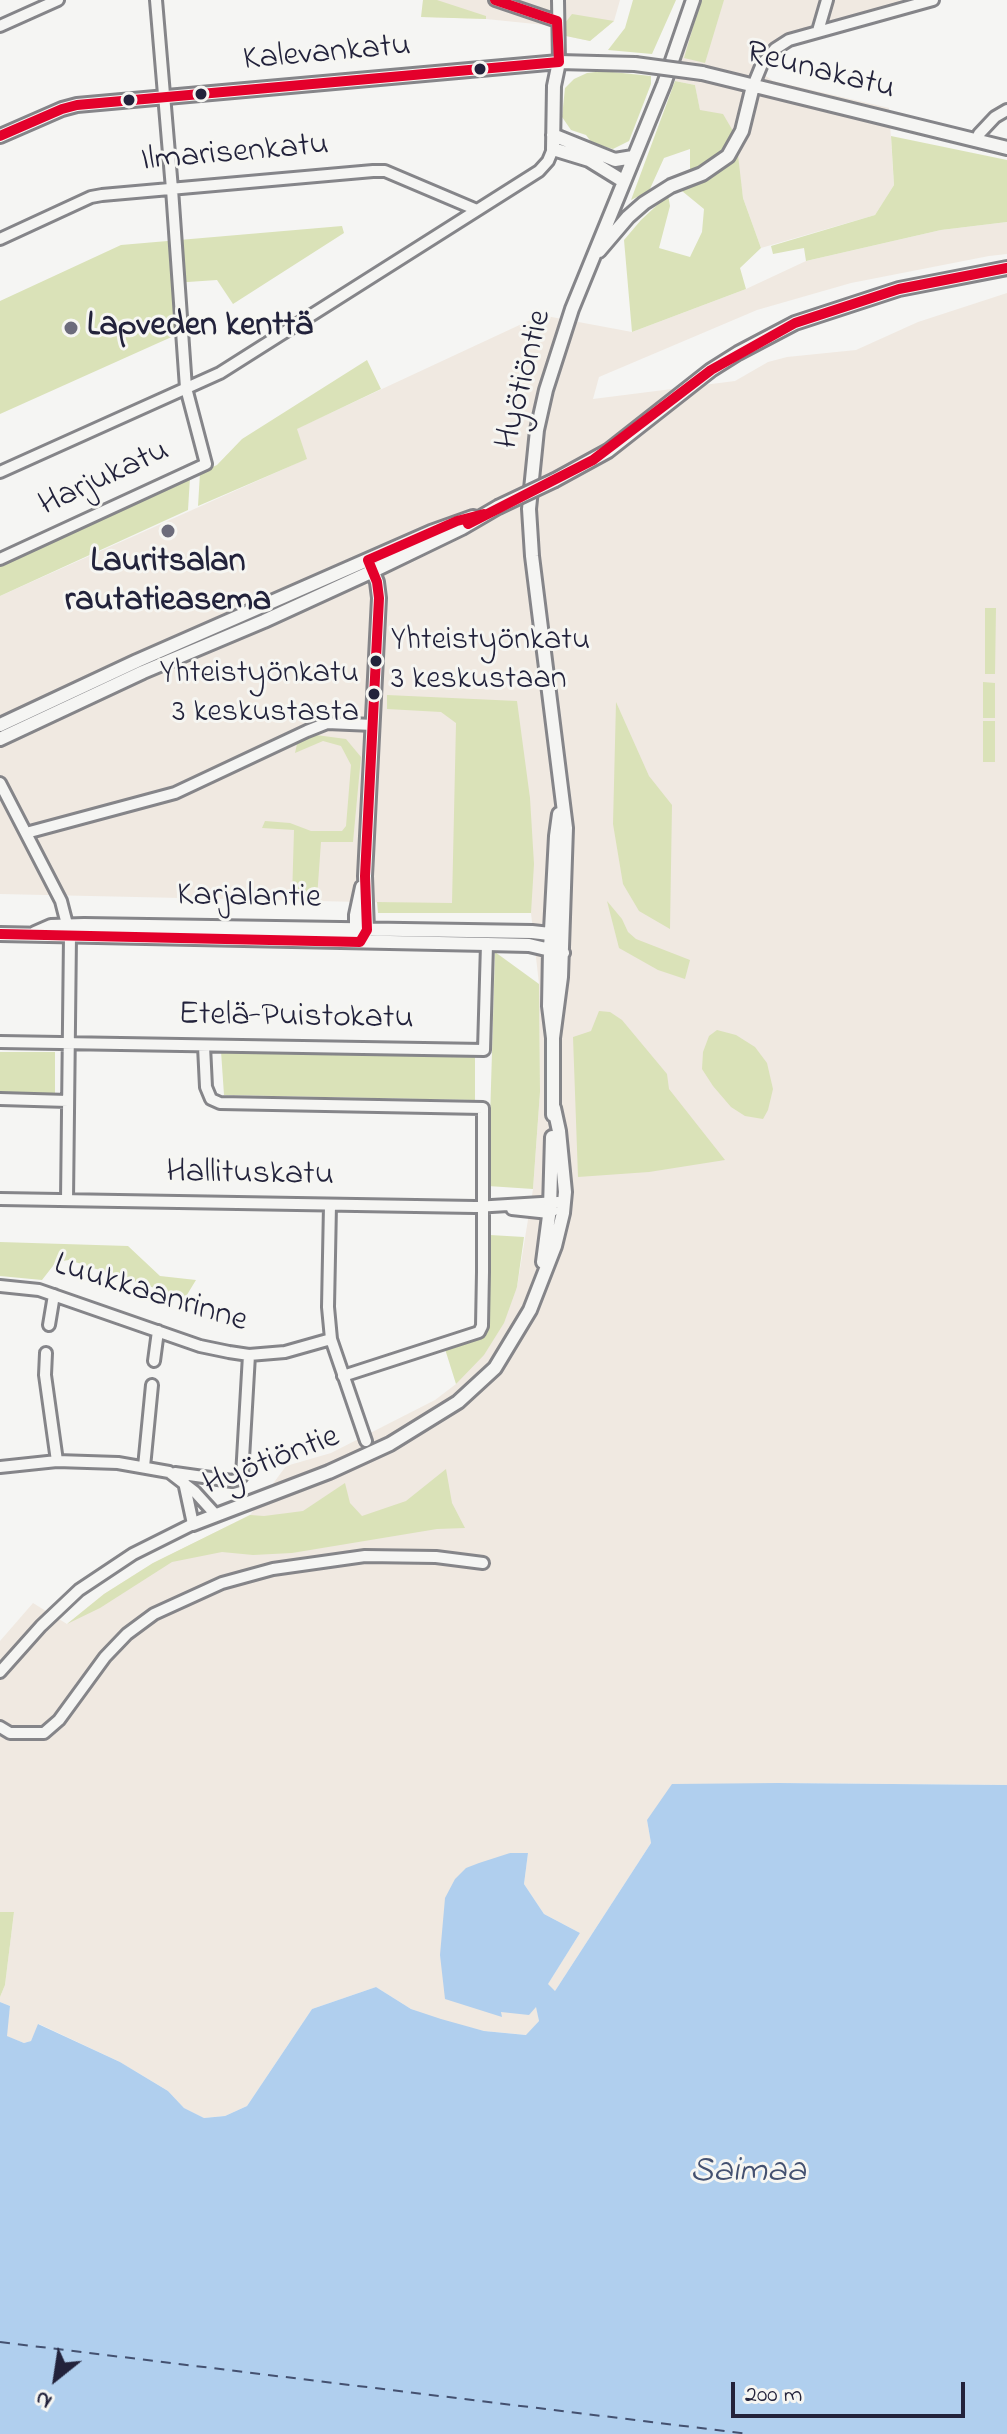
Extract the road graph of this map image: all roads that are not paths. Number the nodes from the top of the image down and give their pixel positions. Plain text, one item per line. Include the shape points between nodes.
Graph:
1 (58, 0) edge
2 (156, 0) edge
3 (495, 0) edge
4 (558, 0) edge
5 (693, 0) edge
6 (827, 0) edge
7 (933, 0) edge
8 (917, 2) edge
9 (557, 21) junction
10 (0, 26) edge
11 (818, 31) junction
12 (559, 62) junction
13 (617, 63) joint
14 (753, 86) junction
15 (165, 97) junction
16 (1007, 110) edge
17 (0, 136) edge
18 (976, 141) junction
19 (553, 142) junction
20 (1007, 148) edge
21 (633, 157) junction
22 (623, 181) junction
23 (172, 189) junction
24 (477, 210) junction
25 (0, 239) edge
26 (592, 259) junction
27 (1007, 268) edge
28 (186, 388) junction
29 (0, 472) edge
30 (0, 559) edge
31 (371, 565) junction
32 (0, 725) edge
33 (373, 725) junction
34 (0, 739) edge
35 (0, 783) edge
36 (26, 833) junction
37 (69, 930) junction
38 (361, 933) junction
39 (0, 934) edge
40 (556, 936) junction
41 (487, 944) junction
42 (556, 951) junction
43 (0, 1042) edge
44 (70, 1043) junction
45 (204, 1046) junction
46 (0, 1099) edge
47 (68, 1101) junction
48 (554, 1108) junction
49 (0, 1199) edge
50 (67, 1200) junction
51 (565, 1202) junction
52 (330, 1205) junction
53 (482, 1207) junction
54 (550, 1207) junction
55 (540, 1285) junction
56 (0, 1286) edge
57 (54, 1295) junction
58 (49, 1325) dead end
59 (158, 1331) junction
60 (331, 1339) junction
61 (46, 1353) dead end
62 (249, 1355) junction
63 (154, 1361) dead end
64 (343, 1376) junction
65 (152, 1385) dead end
66 (366, 1441) dead end
67 (57, 1461) junction
68 (0, 1467) edge
69 (144, 1467) junction
70 (169, 1472) junction
71 (184, 1482) junction
72 (215, 1514) junction
73 (193, 1524) junction
74 (483, 1563) dead end
75 (0, 1672) edge
76 (0, 1727) edge

1 - 10 street
2 - 15 street
3 - 9 street
4 - 9 street
5 - 21 main road, Hyötiöntie
6 - 11 street
7 - 8 street
8 - 11 street
9 - 12 street
11 - 14 street via 775,49
12 - 13 main road, Kalevankatu
12 - 15 main road, Kalevankatu
12 - 19 main road
13 - 14 main road, Reunakatu, bridge via 702,73
14 - 18 main road, Reunakatu
14 - 26 main road via 742,131 728,156 644,203
15 - 17 main road, Kalevankatu via 77,105
15 - 23 street
16 - 18 street
18 - 20 main road, Reunakatu
19 - 21 main road via 615,160
19 - 22 main road
19 - 24 street via 539,171
21 - 22 main road, Hyötiöntie
22 - 26 main road, Hyötiöntie
23 - 24 street, Ilmarisenkatu via 385,171
23 - 25 street, Ilmarisenkatu via 91,197
23 - 28 street
24 - 28 street via 220,373
26 - 40 main road, Hyötiöntie via 546,390 529,509 562,795 556,836
27 - 31 main road, bridge via 899,289 795,323 720,364 608,451
28 - 29 street
28 - 30 street, Harjukatu via 206,464
31 - 32 main road via 137,661
31 - 33 main road via 379,598
31 - 34 main road via 264,621
33 - 36 street via 327,723 175,793
33 - 38 main road via 365,876 357,907
35 - 36 street
36 - 37 street via 61,901
37 - 38 main road, Karjalantie
37 - 39 main road, Karjalantie
37 - 44 street
38 - 40 main road, Karjalantie
38 - 41 main road, Karjalantie
40 - 42 main road, Hyötiöntie
41 - 42 main road, Karjalantie
41 - 45 street, Etelä-Puistokatu via 484,1050
42 - 48 main road, Hyötiöntie via 549,1006
43 - 44 street, Etelä-Puistokatu
44 - 45 street, Etelä-Puistokatu
44 - 47 street
45 - 53 street via 206,1087 211,1099 220,1103 483,1108
46 - 47 street
47 - 50 street
48 - 51 main road, Hyötiöntie
48 - 54 main road, Hyötiöntie
49 - 50 street, Hallituskatu
50 - 52 street, Hallituskatu
51 - 54 street, Hallituskatu
51 - 55 main road, Hyötiöntie
52 - 53 street, Hallituskatu
52 - 60 street
53 - 54 street, Hallituskatu
53 - 64 street via 479,1332
54 - 55 main road, Hyötiöntie
55 - 72 main road, Hyötiöntie via 495,1368 458,1402 360,1459
56 - 57 street, Luukkaanrinne
57 - 58 street
57 - 59 street, Luukkaanrinne
59 - 62 street, Luukkaanrinne
59 - 63 street
60 - 62 street, Luukkaanrinne
60 - 64 street
61 - 67 street
62 - 70 street via 242,1476 221,1480
64 - 66 street
65 - 69 street
67 - 68 street
67 - 69 street
69 - 70 street
70 - 71 street
71 - 72 street
71 - 73 street
72 - 73 main road, Hyötiöntie
73 - 75 street, Hyötiöntie via 133,1554 79,1590
74 - 76 street via 365,1556 273,1569 222,1583 154,1614 127,1634 44,1733 10,1733

